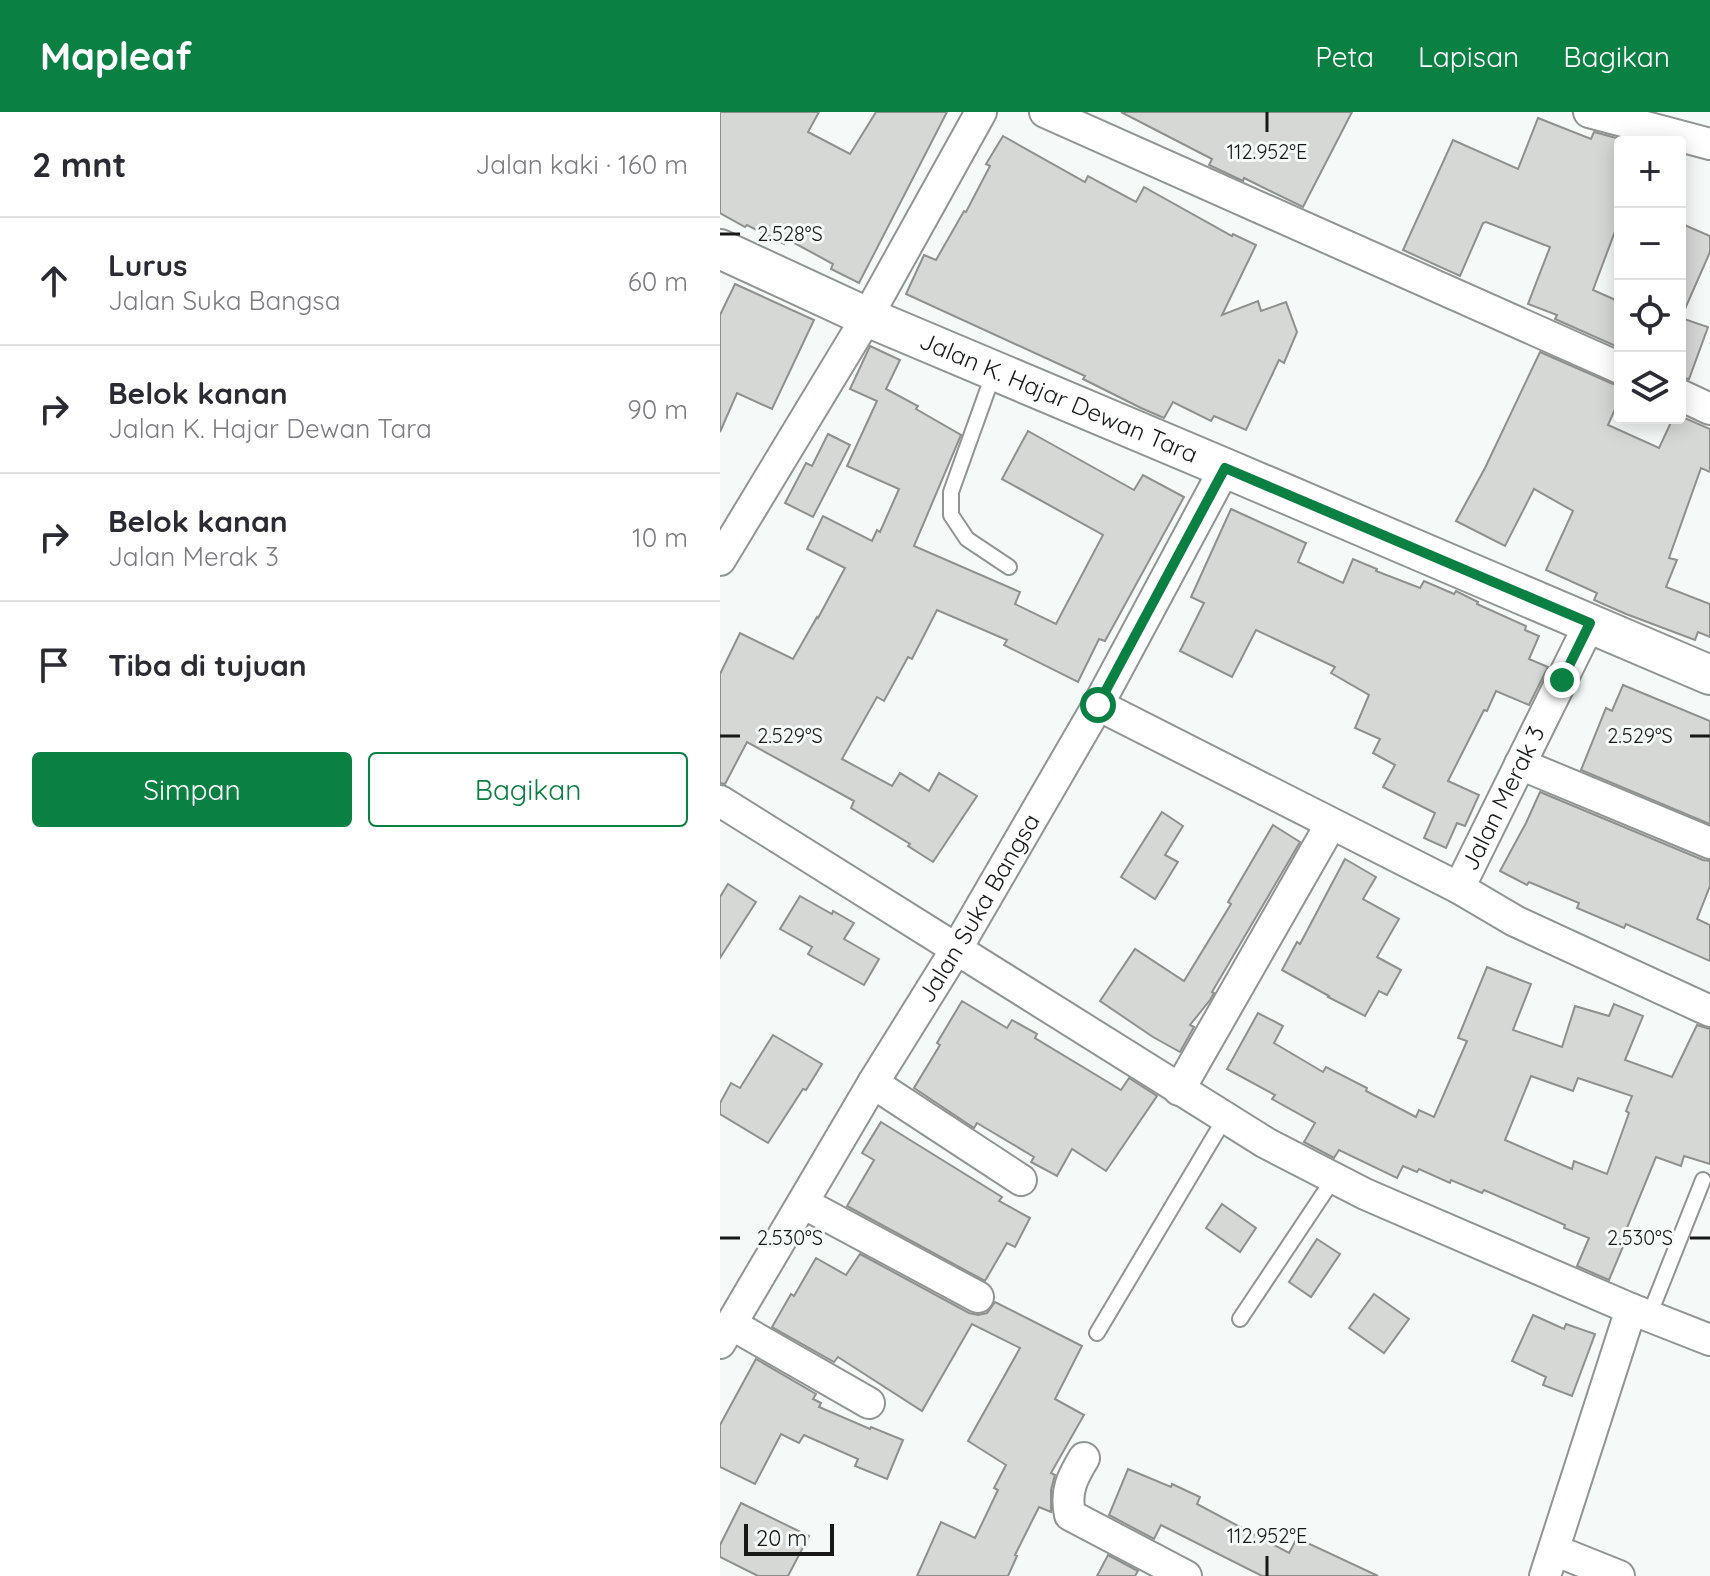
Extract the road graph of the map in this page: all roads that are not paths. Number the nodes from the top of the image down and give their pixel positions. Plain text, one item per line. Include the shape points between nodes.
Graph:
1 (981, 112) edge
2 (1045, 112) edge
3 (1589, 112) edge
4 (1710, 144) edge
5 (720, 249) edge
6 (867, 317) junction
7 (1614, 365) edge
8 (994, 371) junction
9 (1686, 398) edge
10 (1710, 409) edge
11 (1225, 468) junction
12 (728, 529) edge
13 (720, 560) edge
14 (1009, 567) dead end
15 (1590, 623) junction
16 (1710, 675) edge
17 (1098, 705) junction
18 (1520, 764) junction
19 (720, 801) edge
20 (1331, 824) junction
21 (1710, 843) edge
22 (1459, 888) junction
23 (957, 948) junction
24 (1710, 1011) edge
25 (873, 1083) junction
26 (1179, 1090) junction
27 (1225, 1118) junction
28 (1334, 1178) junction
29 (1021, 1180) dead end
30 (1703, 1180) dead end
31 (803, 1203) junction
32 (978, 1297) dead end
33 (1640, 1312) junction
34 (1240, 1319) dead end
35 (1097, 1333) dead end
36 (726, 1334) edge
37 (1710, 1340) edge
38 (869, 1403) dead end
39 (1084, 1458) dead end
40 (1549, 1563) edge
41 (1186, 1576) edge
42 (1619, 1576) edge

1 - 6 street
2 - 7 street
3 - 4 street
5 - 6 street, Jalan K. Hajar Dewan Tara
6 - 8 street, Jalan K. Hajar Dewan Tara
6 - 12 street
8 - 11 street, Jalan K. Hajar Dewan Tara
8 - 14 lane via 951,492 951,515 967,539
9 - 10 street
11 - 15 street, Jalan K. Hajar Dewan Tara
11 - 17 street, Jalan Suka Bangsa
12 - 13 street
15 - 16 street, Jalan K. Hajar Dewan Tara
15 - 18 street, Jalan Merak 3
17 - 20 street
17 - 23 street, Jalan Suka Bangsa
18 - 21 street
18 - 22 street, Jalan Merak 3
19 - 23 street
20 - 22 street
20 - 26 street
22 - 24 street via 1515,921
23 - 25 street, Jalan Suka Bangsa
23 - 26 street
25 - 29 street
25 - 31 street, Jalan Suka Bangsa
26 - 27 street
27 - 28 street
27 - 35 lane
28 - 33 street
28 - 34 lane
30 - 33 lane
31 - 32 street
31 - 36 street, Jalan Suka Bangsa
33 - 37 street
33 - 40 street
36 - 38 street
39 - 41 street via 1072,1478 1070,1515
40 - 42 street

